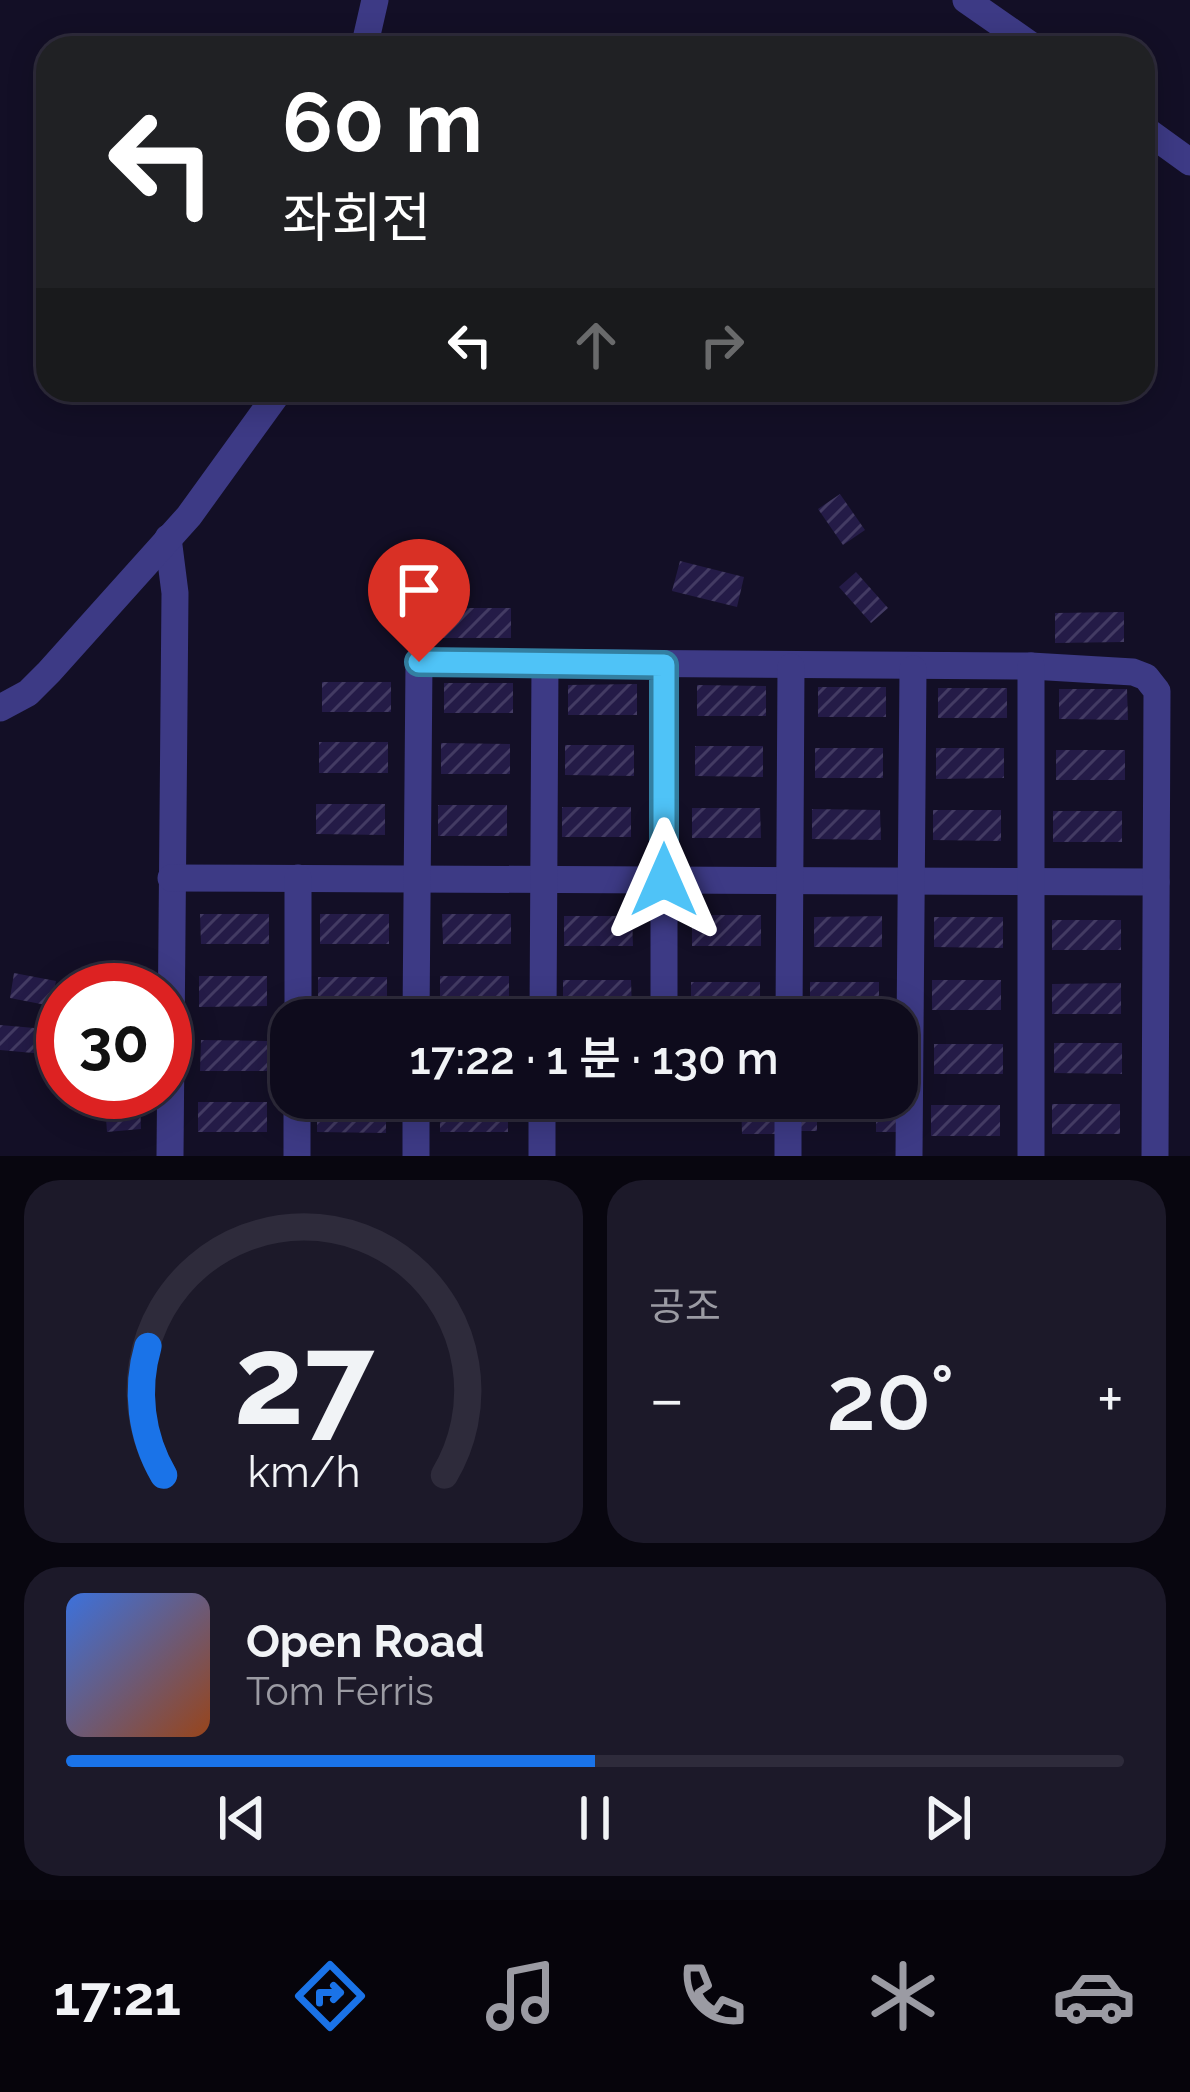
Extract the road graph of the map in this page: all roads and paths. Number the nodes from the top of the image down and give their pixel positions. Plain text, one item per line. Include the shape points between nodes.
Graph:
1 (376, 0) edge
2 (966, 0) edge
3 (367, 36) edge
4 (1018, 36) edge
5 (1155, 137) edge
6 (1190, 162) edge
7 (271, 402) edge
8 (168, 538) junction
9 (545, 663) junction
10 (664, 665) junction
11 (1031, 666) junction
12 (790, 667) junction
13 (913, 668) junction
14 (0, 708) edge
15 (171, 878) junction
16 (298, 878) junction
17 (417, 879) junction
18 (544, 880) junction
19 (664, 880) junction
20 (790, 880) junction
21 (911, 881) junction
22 (1031, 882) junction
23 (1156, 882) junction
24 (298, 999) edge
25 (416, 999) edge
26 (543, 999) edge
27 (664, 999) edge
28 (789, 999) edge
29 (297, 1119) edge
30 (416, 1119) edge
31 (542, 1119) edge
32 (788, 1119) edge
33 (170, 1156) edge
34 (297, 1156) edge
35 (416, 1156) edge
36 (542, 1156) edge
37 (788, 1156) edge
38 (909, 1156) edge
39 (1030, 1156) edge
40 (1155, 1156) edge

1 - 3 street
2 - 4 street
5 - 6 street
7 - 8 street
8 - 14 street via 50,672
8 - 15 street via 175,593
9 - 10 street
9 - 17 street via 419,662
9 - 18 street
10 - 12 street
10 - 19 street
11 - 13 street
11 - 22 street
11 - 23 street via 1133,671 1156,691
12 - 13 street
12 - 20 street
13 - 21 street
15 - 16 street
15 - 33 street
16 - 17 street
16 - 24 street
17 - 18 street
17 - 25 street
18 - 19 street
18 - 26 street
19 - 20 street
19 - 27 street
20 - 21 street
20 - 28 street
21 - 22 street
21 - 38 street
22 - 23 street
22 - 39 street
23 - 40 street
29 - 34 street
30 - 35 street
31 - 36 street
32 - 37 street

